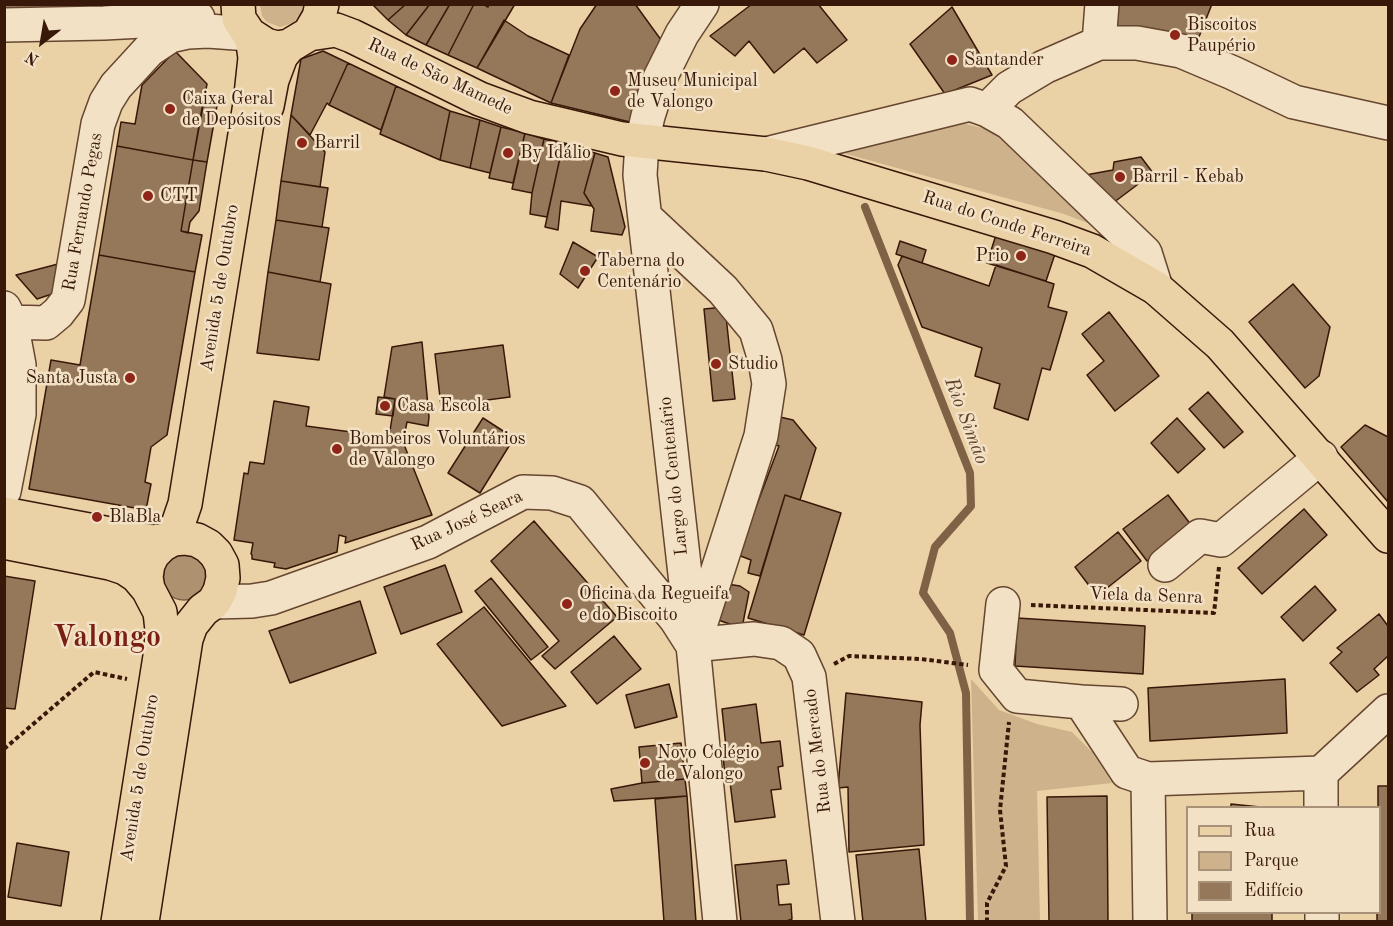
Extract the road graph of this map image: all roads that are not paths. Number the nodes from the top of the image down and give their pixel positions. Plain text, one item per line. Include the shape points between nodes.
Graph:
1 (322, 4) edge
2 (702, 4) edge
3 (1102, 4) edge
4 (150, 12) edge
5 (104, 23) junction
6 (245, 24) edge
7 (4, 25) edge
8 (299, 40) junction
9 (1099, 43) junction
10 (132, 67) junction
11 (987, 110) junction
12 (1389, 123) edge
13 (642, 142) junction
14 (766, 154) junction
15 (646, 218) junction
16 (1156, 288) junction
17 (8, 315) edge
18 (46, 322) junction
19 (19, 414) junction
20 (1321, 457) junction
21 (4, 491) edge
22 (4, 514) edge
23 (1389, 536) edge
24 (173, 539) junction
25 (4, 542) edge
26 (208, 546) junction
27 (1165, 565) dead end
28 (151, 595) junction
29 (1004, 604) road end
30 (208, 606) junction
31 (693, 645) junction
32 (1081, 702) junction
33 (1121, 704) dead end
34 (1389, 711) edge
35 (1320, 773) junction
36 (1148, 779) junction
37 (1321, 806) edge
38 (118, 921) edge
39 (142, 921) edge
40 (720, 921) edge
41 (838, 921) edge
42 (1150, 921) edge

1 - 8 main road, Avenida 5 de Outubro via 319,17
2 - 13 street, Largo do Centenário via 660,78
3 - 9 street
4 - 5 street
4 - 6 street via 211,17 230,12
5 - 7 street
5 - 10 street via 133,41 136,50
6 - 8 main road, Rua de São Mamede via 266,45 277,48
6 - 10 street, Rua Fernando Pegas via 170,36
6 - 24 main road, Avenida 5 de Outubro via 254,68 250,104 186,504
8 - 13 main road, Rua de São Mamede via 336,30 496,106 577,130
8 - 26 main road, Avenida 5 de Outubro via 281,56 272,80 200,511
9 - 11 street via 1008,88
9 - 12 street via 1137,43 1181,51 1294,102
10 - 18 street, Rua Fernando Pegas via 106,102 98,124 68,300
11 - 14 street via 970,104
11 - 16 street via 1010,123 1145,253
13 - 14 main road, Rua de São Mamede
13 - 15 street, Largo do Centenário via 640,175
14 - 16 main road, Rua do Conde Ferreira via 808,162 1054,237 1092,251
15 - 31 street, Largo do Centenário
15 - 31 street via 723,290 756,330 769,384 761,436
16 - 20 main road, Rua do Conde Ferreira via 1220,344
17 - 18 street
17 - 19 street via 19,365
18 - 19 street, Rua Fernando Pegas via 32,351
19 - 21 street
20 - 23 main road, Rua do Conde Ferreira
20 - 27 street via 1221,540 1200,536
22 - 24 main road via 152,542
24 - 26 main road via 191,539
24 - 28 main road, Avenida 5 de Outubro via 153,554 147,570
25 - 28 main road via 125,568 137,576
26 - 30 main road, Avenida 5 de Outubro via 222,565 223,578 220,591
28 - 30 main road via 164,609 177,614 191,614
28 - 38 main road, Avenida 5 de Outubro via 160,612 161,650
29 - 32 street via 996,670 1017,696
30 - 31 street, Rua José Seara via 272,598 428,542 523,492 552,493 580,502
30 - 39 main road, Avenida 5 de Outubro via 191,625 182,654
31 - 40 street, Largo do Centenário
31 - 41 street, Rua do Mercado via 754,639 781,643 799,655 809,677
32 - 33 street
32 - 36 street via 1127,772
34 - 35 street
35 - 36 street
35 - 37 street
36 - 42 street

